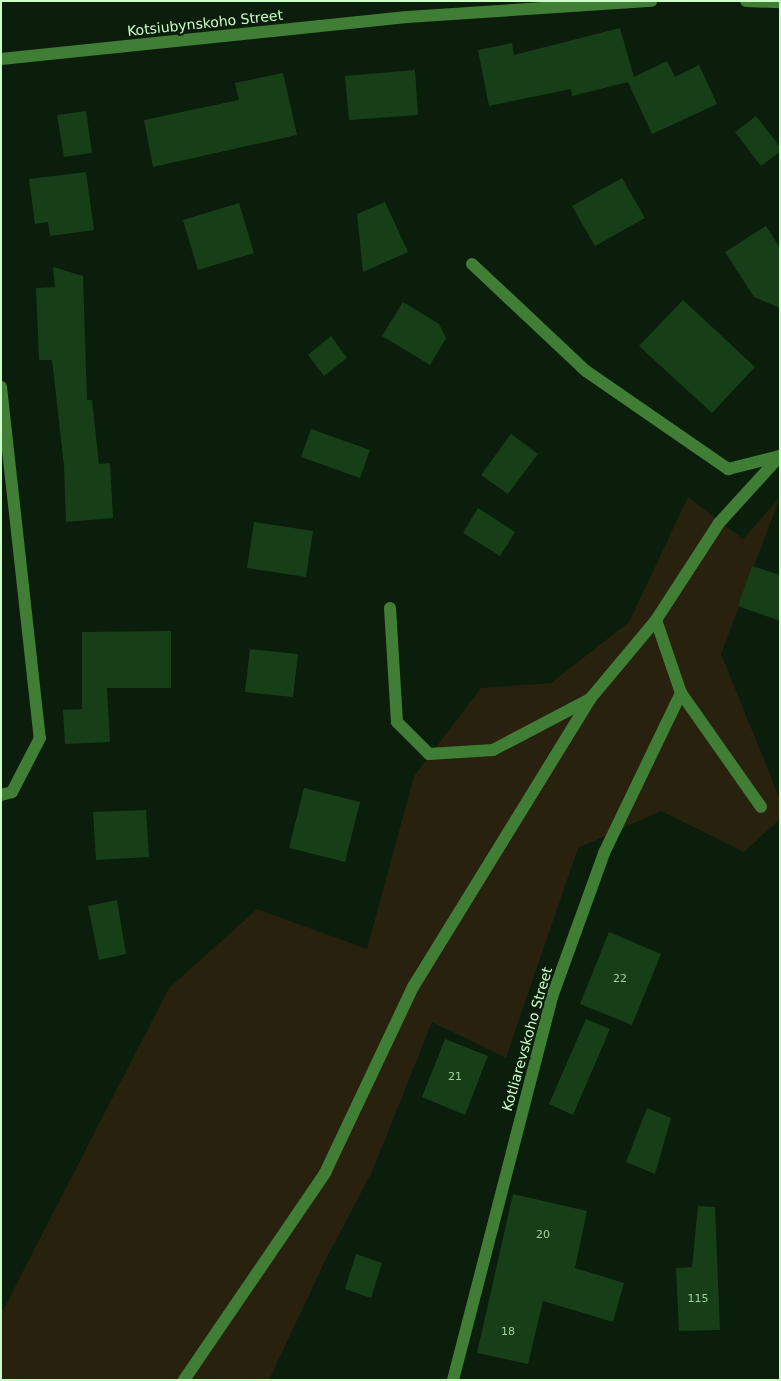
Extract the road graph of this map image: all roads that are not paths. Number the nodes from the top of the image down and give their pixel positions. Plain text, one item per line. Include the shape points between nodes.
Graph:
1 (651, 1) edge
2 (746, 1) edge
3 (780, 2) edge
4 (1, 60) edge
5 (472, 264) dead end
6 (1, 387) edge
7 (780, 456) edge
8 (390, 608) dead end
9 (656, 620) junction
10 (681, 693) junction
11 (590, 699) junction
12 (1, 795) edge
13 (761, 807) dead end
14 (184, 1380) edge
15 (453, 1380) edge

1 - 4 street, Kotsiubynskoho Street via 407,17
2 - 3 street
5 - 7 street via 586,371 728,470
6 - 12 street via 40,738 12,792
7 - 9 street via 719,523
8 - 11 street via 397,722 429,754 493,750
9 - 10 street
9 - 11 street
10 - 13 street
10 - 15 street, Kotliarevskoho Street via 604,853 552,997
11 - 14 street via 413,986 325,1173

